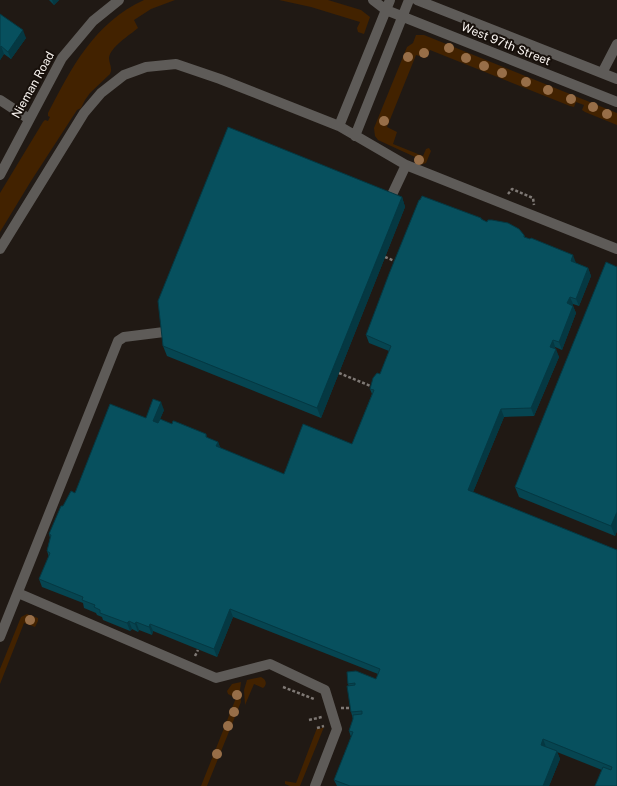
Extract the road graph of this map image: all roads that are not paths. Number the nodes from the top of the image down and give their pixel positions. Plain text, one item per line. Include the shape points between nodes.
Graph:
1 (119, 0) edge
2 (373, 0) edge
3 (409, 0) edge
4 (417, 0) edge
5 (388, 5) edge
6 (403, 16) junction
7 (617, 44) edge
8 (602, 73) junction
9 (617, 79) edge
10 (0, 100) edge
11 (617, 102) edge
12 (29, 119) junction
13 (339, 126) junction
14 (355, 136) junction
15 (406, 165) junction
16 (0, 175) edge
17 (389, 201) edge
18 (0, 249) edge
19 (617, 249) edge
20 (164, 332) edge
21 (18, 593) junction
22 (0, 637) edge
23 (315, 786) edge

1 - 12 street, Nieman Road via 93,21 62,58
2 - 5 street
3 - 6 street
4 - 8 street, West 97th Street
5 - 6 street, West 97th Street
5 - 13 street
6 - 11 street, West 97th Street
6 - 14 street
7 - 8 street
8 - 9 street, West 97th Street
10 - 12 street
12 - 16 street, Nieman Road
13 - 14 street
13 - 18 street via 220,78 176,64 146,67 124,75 102,93 84,113
14 - 15 street
15 - 17 street
15 - 19 street
20 - 21 street via 124,337 118,341
21 - 22 street
21 - 23 street via 216,678 270,664 325,690 337,729

